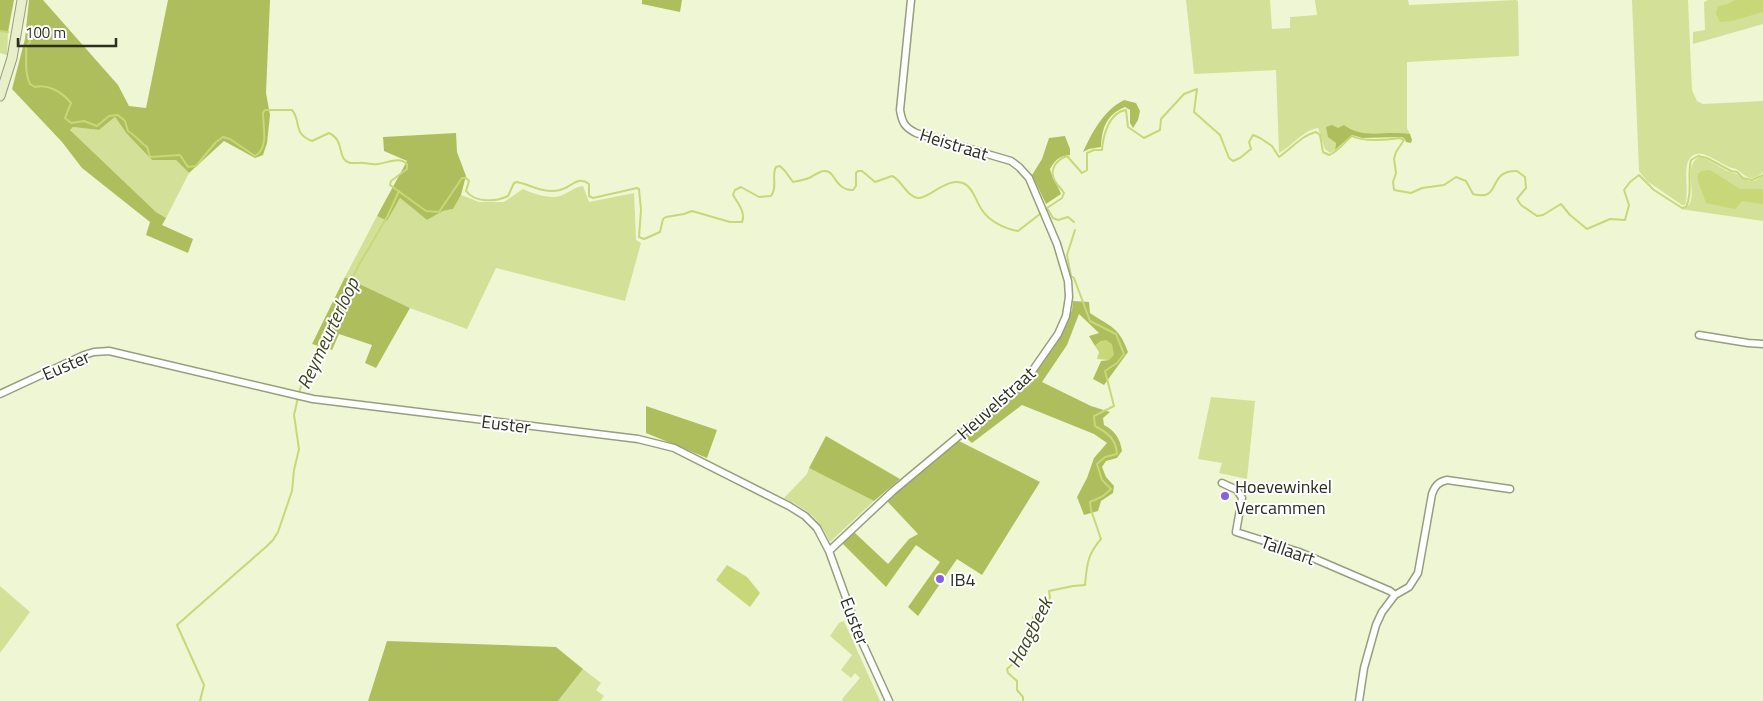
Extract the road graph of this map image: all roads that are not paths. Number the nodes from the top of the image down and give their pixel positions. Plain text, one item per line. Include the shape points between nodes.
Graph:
1 (22, 0) edge
2 (912, 0) edge
3 (0, 96) edge
4 (1044, 211) joint
5 (1699, 335) dead end
6 (1763, 344) edge
7 (0, 394) edge
8 (1222, 483) dead end
9 (1510, 489) dead end
10 (829, 551) junction
11 (1395, 595) junction
12 (889, 701) edge
13 (1359, 701) edge

1 - 3 main road via 12,58
2 - 4 street, Heistraat via 900,110 902,122 916,133 1011,161 1029,178
4 - 10 street, Heuvelstraat via 1068,281 1069,297 1066,316 1052,343 1026,380 893,491
5 - 6 street
7 - 10 street, Euster via 84,355 109,351 313,399 658,443 683,452 790,506 817,528
8 - 11 street, Tallaart via 1238,490 1242,498 1236,532 1299,552
9 - 11 street via 1447,480 1435,486 1418,574 1409,587
10 - 12 street, Euster via 862,642
11 - 13 street via 1376,625

